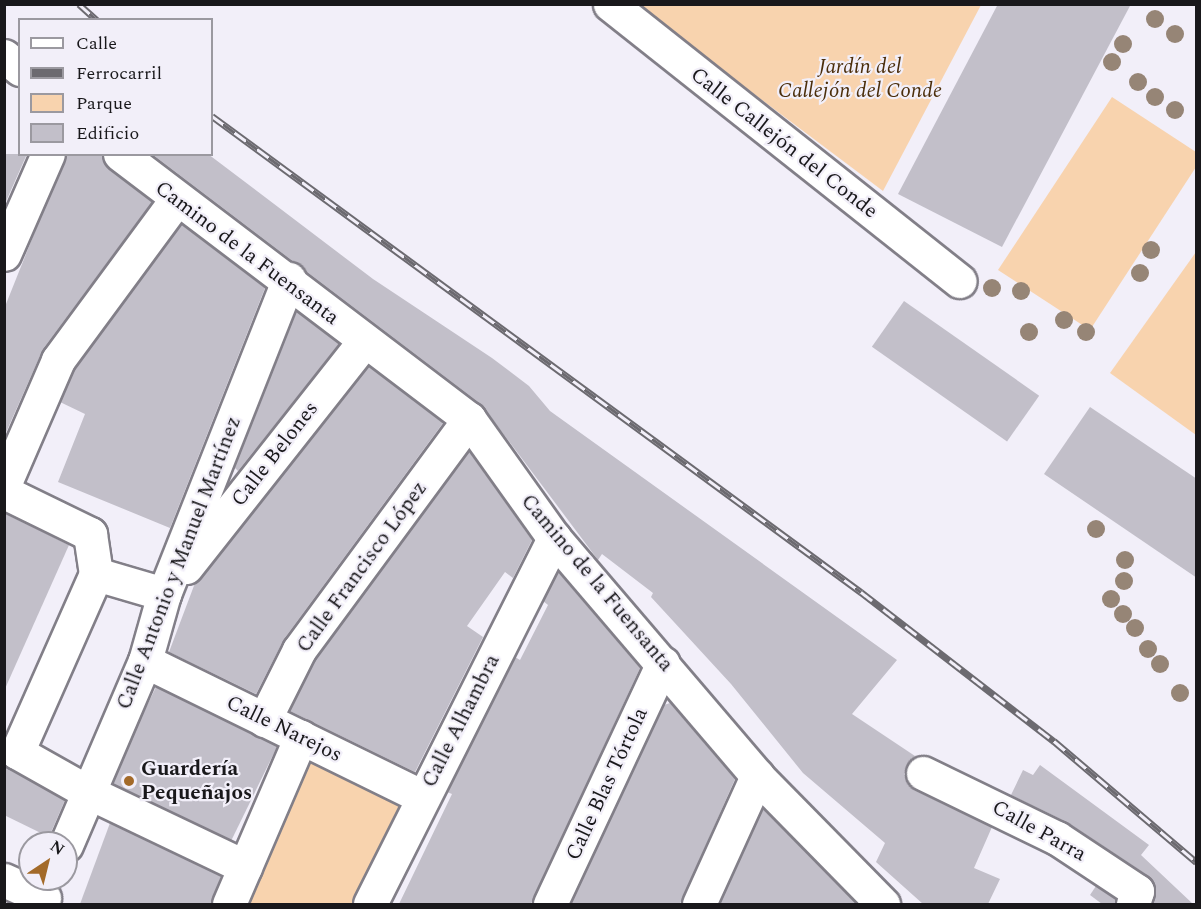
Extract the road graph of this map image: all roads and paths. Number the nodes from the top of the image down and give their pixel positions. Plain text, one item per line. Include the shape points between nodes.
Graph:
1 (610, 4) edge
2 (47, 156) edge
3 (122, 156) edge
4 (176, 200) junction
5 (4, 254) edge
6 (289, 279) junction
7 (959, 281) dead end
8 (363, 343) junction
9 (469, 419) junction
10 (4, 485) edge
11 (4, 492) edge
12 (554, 538) junction
13 (96, 574) junction
14 (165, 594) junction
15 (145, 661) junction
16 (663, 663) junction
17 (264, 720) junction
18 (301, 737) junction
19 (923, 773) dead end
20 (757, 776) junction
21 (88, 792) junction
22 (423, 797) junction
23 (72, 831) edge
24 (245, 867) junction
25 (4, 880) edge
26 (46, 894) edge
27 (229, 904) edge
28 (370, 904) edge
29 (550, 904) edge
30 (699, 904) edge
31 (883, 904) edge
32 (1133, 904) edge

1 - 7 street, Calle Callejón del Conde
2 - 5 street
3 - 4 street, Camino de la Fuensanta
4 - 6 street, Camino de la Fuensanta
4 - 10 street via 58,360
6 - 8 street, Camino de la Fuensanta
6 - 14 street, Calle Antonio y Manuel Martínez
8 - 9 street, Camino de la Fuensanta
8 - 14 street, Calle Belones
9 - 12 street, Camino de la Fuensanta
9 - 17 street, Calle Francisco López via 299,650
11 - 13 street via 90,534
12 - 16 street, Camino de la Fuensanta
12 - 22 street, Calle Alhambra
13 - 14 street
13 - 21 street via 17,752
14 - 15 street, Calle Antonio y Manuel Martínez
15 - 17 street, Calle Narejos
15 - 21 street, Calle Antonio y Manuel Martínez
16 - 20 street, Camino de la Fuensanta
16 - 29 street, Calle Blas Tórtola
17 - 18 street, Calle Narejos
18 - 22 street, Calle Narejos
18 - 24 street
19 - 32 street, Calle Parra via 1057,838 1137,891
20 - 30 street
20 - 31 street, Camino de la Fuensanta
21 - 23 street, Calle Antonio y Manuel Martínez
21 - 24 street
22 - 28 street, Calle Alhambra
24 - 27 street
25 - 26 street

